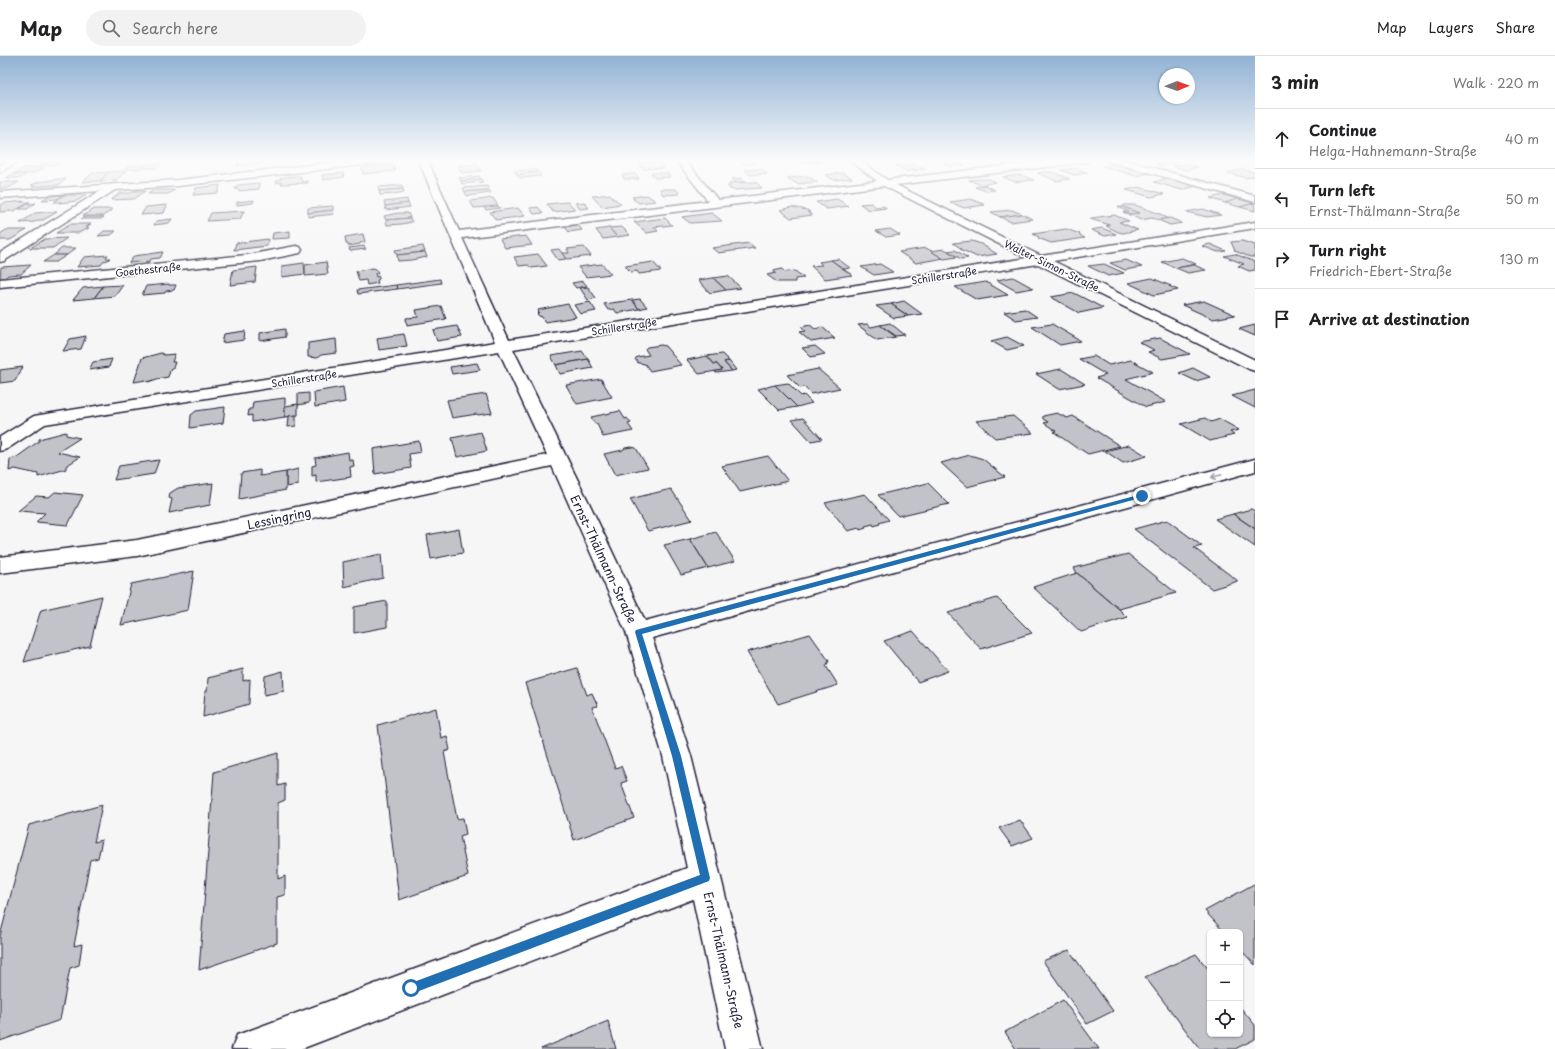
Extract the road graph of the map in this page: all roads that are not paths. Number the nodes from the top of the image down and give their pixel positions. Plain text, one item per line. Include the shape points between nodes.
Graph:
1 (86, 205) edge
2 (442, 205) edge
3 (696, 205) edge
4 (930, 205) edge
5 (1255, 225) edge
6 (455, 235) junction
7 (296, 250) dead end
8 (0, 258) edge
9 (1040, 260) junction
10 (0, 283) edge
11 (504, 346) junction
12 (1255, 366) edge
13 (0, 445) edge
14 (557, 459) junction
15 (1255, 465) edge
16 (0, 565) edge
17 (638, 632) junction
18 (706, 878) junction
19 (251, 1049) edge
20 (744, 1049) edge

1 - 8 street
2 - 6 street, Ernst-Thälmann-Straße
3 - 6 street
4 - 9 street, Walter-Simon-Straße
5 - 9 street, Schillerstraße
6 - 11 street, Ernst-Thälmann-Straße
7 - 10 street, Goethestraße via 236,260
9 - 11 street, Schillerstraße
9 - 12 street, Walter-Simon-Straße
11 - 13 street, Schillerstraße via 40,420
11 - 14 street, Ernst-Thälmann-Straße
14 - 16 street, Lessingring via 137,548
14 - 17 street, Ernst-Thälmann-Straße
15 -> 17 street
17 - 18 street, Ernst-Thälmann-Straße via 677,756
18 - 19 street
18 - 20 street, Ernst-Thälmann-Straße

